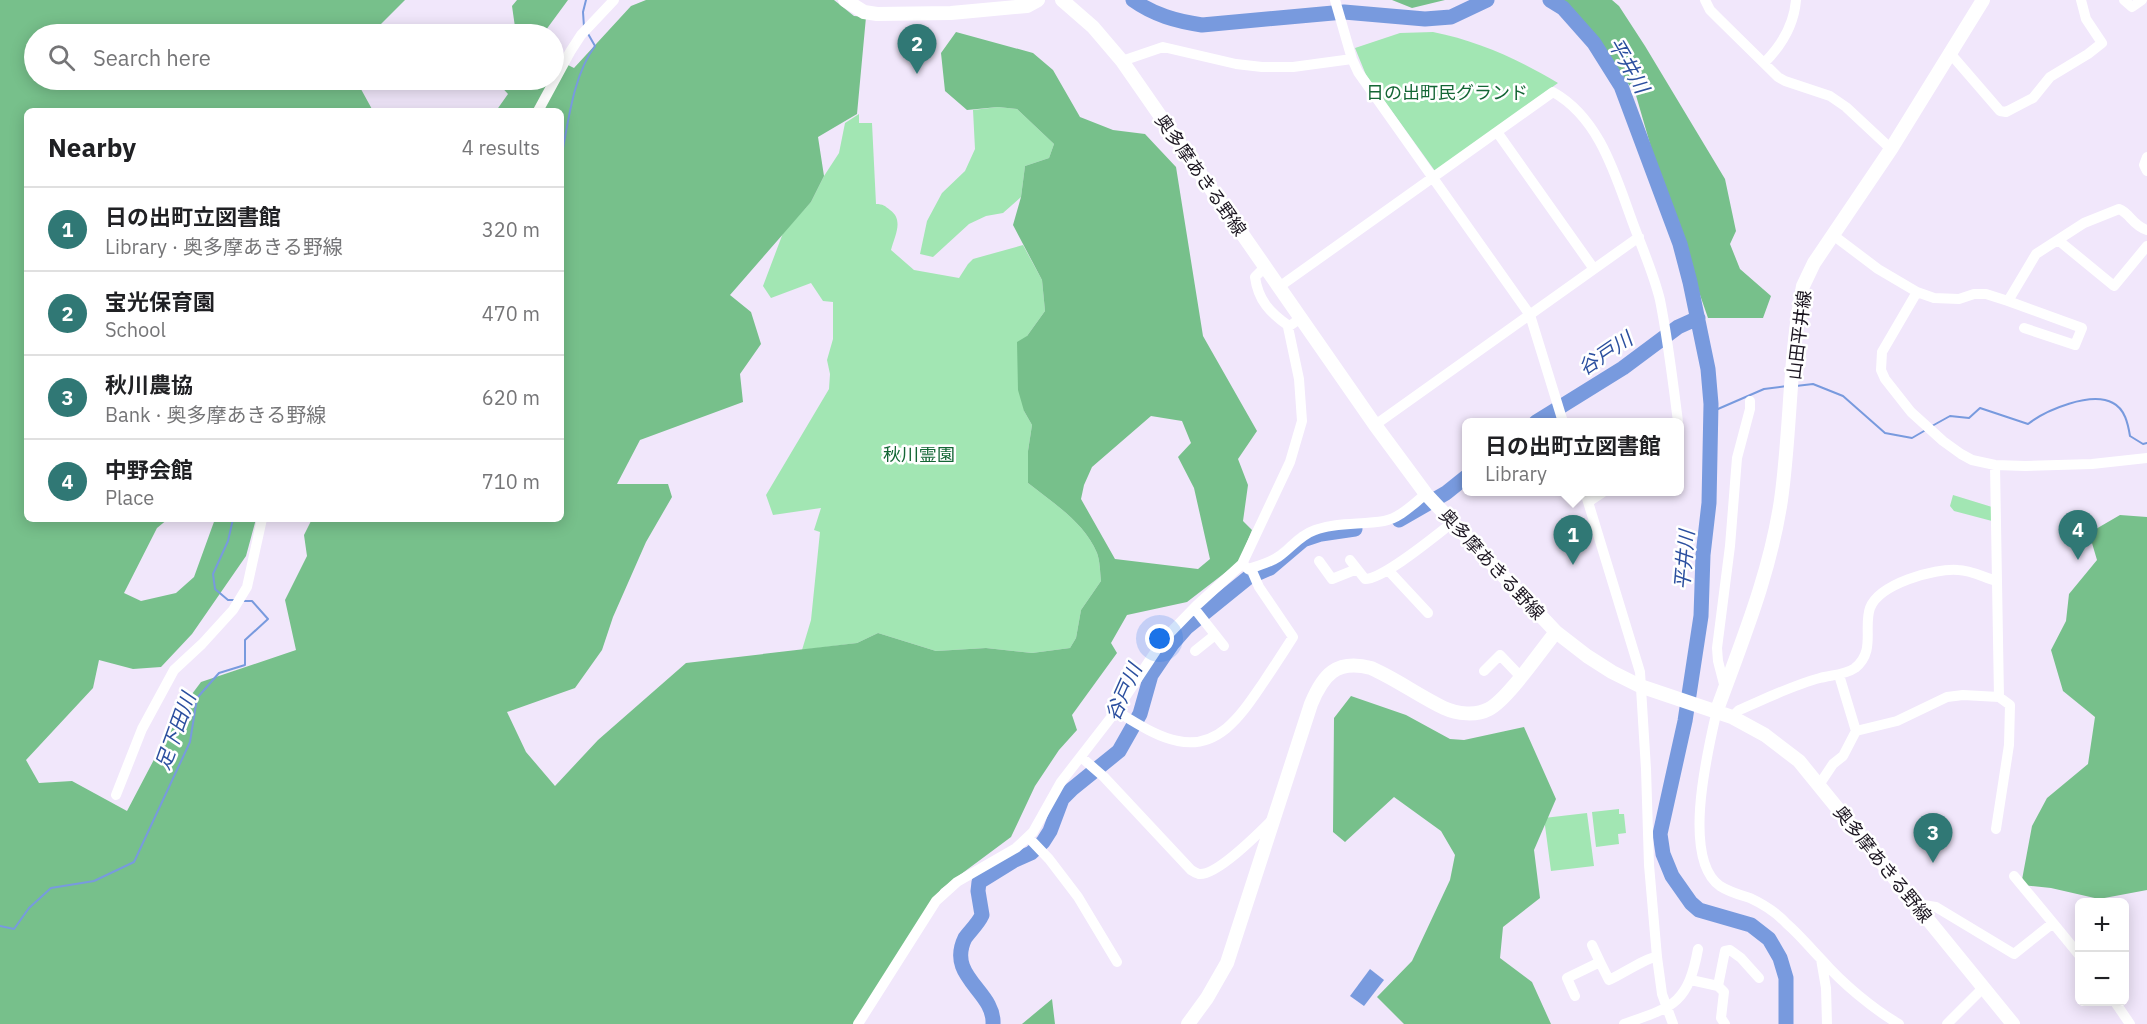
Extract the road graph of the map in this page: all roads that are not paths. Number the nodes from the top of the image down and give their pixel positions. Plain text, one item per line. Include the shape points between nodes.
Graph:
1 (615, 0) edge
2 (845, 0) edge
3 (1038, 0) edge
4 (1062, 0) edge
5 (1335, 0) edge
6 (1705, 0) edge
7 (1796, 0) edge
8 (1983, 0) edge
9 (2081, 0) edge
10 (2124, 0) edge
11 (2142, 0) edge
12 (1949, 52) junction
13 (1351, 55) junction
14 (564, 62) edge
15 (1122, 62) junction
16 (1764, 63) junction
17 (548, 90) edge
18 (540, 108) edge
19 (1497, 132) junction
20 (1891, 149) junction
21 (2147, 157) edge
22 (2147, 171) edge
23 (1432, 178) junction
24 (2147, 230) edge
25 (1833, 235) junction
26 (1638, 237) junction
27 (2058, 240) junction
28 (2147, 246) edge
29 (1265, 267) junction
30 (1594, 269) junction
31 (1279, 287) junction
32 (1917, 292) junction
33 (2008, 301) junction
34 (1530, 315) junction
35 (1295, 322) junction
36 (2024, 328) dead end
37 (1750, 403) dead end
38 (1561, 418) edge
39 (1677, 418) edge
40 (1375, 425) junction
41 (2147, 458) edge
42 (1995, 465) junction
43 (1426, 494) junction
44 (1586, 497) edge
45 (261, 522) edge
46 (1452, 523) junction
47 (1319, 561) dead end
48 (1245, 566) junction
49 (1388, 570) junction
50 (1997, 581) junction
51 (1428, 613) dead end
52 (1199, 614) junction
53 (1556, 632) junction
54 (1215, 635) junction
55 (1224, 646) dead end
56 (1195, 651) dead end
57 (1484, 671) dead end
58 (1839, 675) junction
59 (1520, 676) junction
60 (1640, 686) junction
61 (1725, 688) junction
62 (1999, 697) junction
63 (1713, 709) junction
64 (1116, 711) junction
65 (1732, 717) junction
66 (1856, 731) junction
67 (1081, 757) junction
68 (1819, 785) junction
69 (116, 795) dead end
70 (1275, 818) junction
71 (1996, 829) dead end
72 (1035, 845) junction
73 (2014, 876) dead end
74 (1919, 908) junction
75 (2053, 923) junction
76 (1592, 945) dead end
77 (1698, 949) dead end
78 (2076, 952) edge
79 (1657, 957) junction
80 (1820, 959) junction
81 (1117, 962) dead end
82 (1600, 962) junction
83 (1759, 978) dead end
84 (1691, 980) junction
85 (1718, 986) junction
86 (1984, 987) junction
87 (1575, 996) dead end
88 (2118, 1006) edge
89 (1666, 1008) junction
90 (858, 1024) edge
91 (1188, 1024) edge
92 (1624, 1024) edge
93 (1673, 1024) edge
94 (1725, 1024) edge
95 (1827, 1024) edge
96 (1899, 1024) edge
97 (1947, 1024) edge
98 (2013, 1024) edge
99 (2130, 1024) edge

1 - 14 street via 575,44
2 - 3 main road via 864,12 912,14 1027,6
4 - 15 main road, 奥多摩あきる野線 via 1093,27
5 - 13 street
6 - 16 street via 1710,10
7 - 16 street via 1785,38
8 - 12 main road, 山田平井線
9 - 12 street via 2086,19 2102,43 2050,77 2033,98 2006,112 2000,111
10 - 11 street via 2132,7
12 - 20 main road, 山田平井線
13 - 15 street via 1293,67 1262,67 1163,47
13 - 23 street via 1358,72
15 - 29 main road, 奥多摩あきる野線
16 - 20 street via 1785,81 1830,96
17 - 18 street
19 - 23 street
19 - 26 street via 1553,92 1562,97 1575,107 1601,143
19 - 30 street
20 - 25 main road, 山田平井線
21 - 22 street
23 - 31 street
23 - 34 street
24 - 27 street via 2119,209 2084,223
25 - 32 street
25 - 61 main road, 山田平井線 via 1803,286 1774,536 1767,568
26 - 30 street
26 - 39 street via 1659,299
27 - 28 street via 2114,286
27 - 33 street via 2036,254
29 - 31 main road, 奥多摩あきる野線
29 - 35 street via 1255,277 1257,290 1269,309
30 - 34 street
31 - 35 main road, 奥多摩あきる野線
32 - 33 street via 1956,299 1986,294
32 - 42 street via 1882,352 1885,379 1935,434 1972,460
33 - 36 street via 2082,328 2075,345
34 - 38 street
34 - 40 street
35 - 40 main road, 奥多摩あきる野線
35 - 48 street via 1302,421 1290,462
37 - 61 street via 1737,458 1717,648
40 - 43 main road, 奥多摩あきる野線
41 - 42 street via 2092,464
42 - 50 street
43 - 46 main road, 奥多摩あきる野線
43 - 48 street via 1395,517 1313,530 1261,565
44 - 60 street via 1638,666
45 - 69 street via 247,587 233,610 174,670 142,729
46 - 49 street
46 - 53 main road, 奥多摩あきる野線
47 - 49 street via 1332,579 1354,564 1365,579
48 - 52 street
48 - 64 street via 1293,637 1236,721 1222,733 1202,741 1180,742
49 - 51 street
50 - 58 street via 1960,570 1939,571 1893,585 1871,606 1865,655 1855,668
50 - 62 street
52 - 54 street
52 - 64 street via 1163,640
53 - 59 main road
53 - 60 main road, 奥多摩あきる野線 via 1587,656
54 - 55 street
54 - 56 street
57 - 59 street via 1500,655
58 - 65 street via 1820,678 1739,710
58 - 66 street
59 - 70 main road via 1490,708 1470,713 1446,709 1371,668 1359,665 1329,673 1316,693
60 - 63 main road, 奥多摩あきる野線
60 - 79 street
61 - 63 main road, 山田平井線
62 - 66 street via 1947,697 1897,721
62 - 71 street via 2010,705 2009,746
63 - 65 main road, 奥多摩あきる野線
63 - 80 street via 1701,789 1702,853 1708,871 1720,886 1777,914
64 - 67 street
65 - 68 main road, 奥多摩あきる野線 via 1781,746
66 - 68 street via 1843,756
67 - 70 street via 1191,870 1200,874 1226,862
67 - 72 street via 1055,790
68 - 74 main road, 奥多摩あきる野線
70 - 91 main road via 1227,963
72 - 81 street via 1078,897
72 - 90 street via 1016,848 957,882 936,902
73 - 75 street
74 - 75 street via 1936,907 2014,954
74 - 86 main road, 奥多摩あきる野線
75 - 78 street
76 - 82 street
77 - 84 street
79 - 82 street via 1650,957 1609,980
79 - 89 street
80 - 95 street
80 - 96 street via 1882,1014
82 - 87 street via 1566,974
83 - 85 street via 1730,950 1725,951
84 - 85 street
84 - 89 street
85 - 94 street via 1724,992 1721,1018
86 - 97 street
86 - 98 main road, 奥多摩あきる野線
88 - 99 street
89 - 92 street
89 - 93 street

